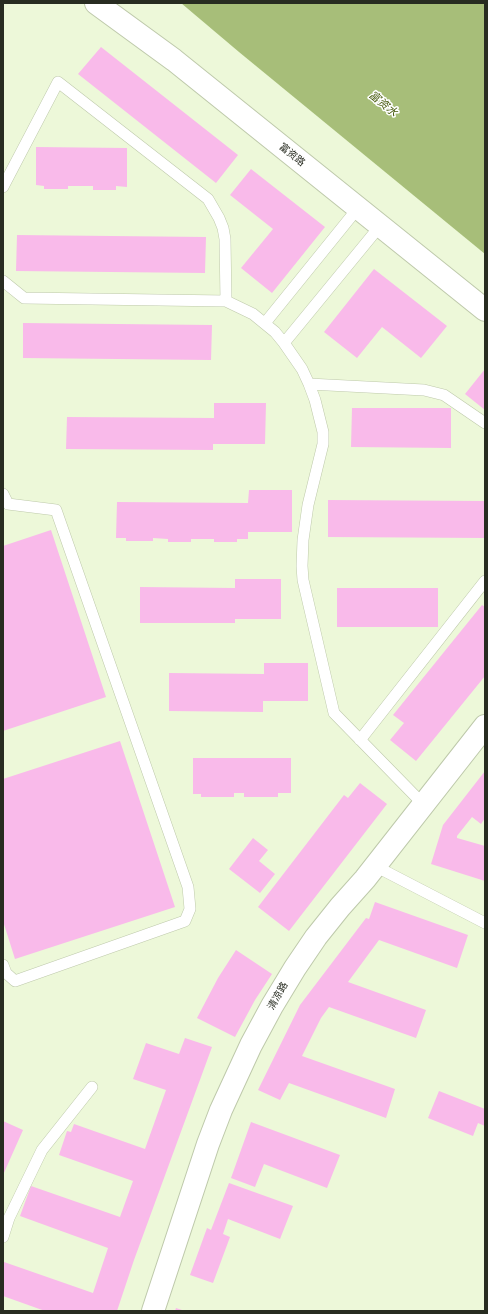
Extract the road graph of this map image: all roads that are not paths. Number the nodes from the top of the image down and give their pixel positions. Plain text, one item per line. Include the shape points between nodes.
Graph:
1 (96, 3) edge
2 (3, 187) edge
3 (358, 208) junction
4 (380, 226) junction
5 (3, 281) edge
6 (226, 300) junction
7 (485, 310) edge
8 (265, 323) junction
9 (284, 343) junction
10 (309, 384) junction
11 (485, 423) edge
12 (3, 494) edge
13 (485, 582) edge
14 (485, 726) edge
15 (360, 740) junction
16 (423, 804) junction
17 (375, 866) junction
18 (485, 923) edge
19 (3, 966) edge
20 (92, 1087) dead end
21 (3, 1237) edge
22 (153, 1311) edge

1 - 3 street, 富资路 via 174,60
2 - 6 lane via 58,82 208,199 219,218 225,239
3 - 4 street, 富资路
3 - 8 lane
4 - 7 street, 富资路
4 - 9 lane
5 - 6 lane via 24,298
6 - 8 lane
8 - 9 lane
9 - 10 lane
10 - 11 lane via 424,390 444,395
10 - 15 lane via 320,416 322,444 303,540 303,580 334,713
12 - 19 lane via 8,504 56,510 188,887 190,909 185,921 15,981 6,973
13 - 15 lane
14 - 16 street, 清凉路
15 - 16 lane
16 - 17 street, 清凉路
17 - 18 lane
17 - 22 street, 清凉路 via 316,937 272,1006 251,1045 208,1144
20 - 21 lane via 42,1150 9,1218

